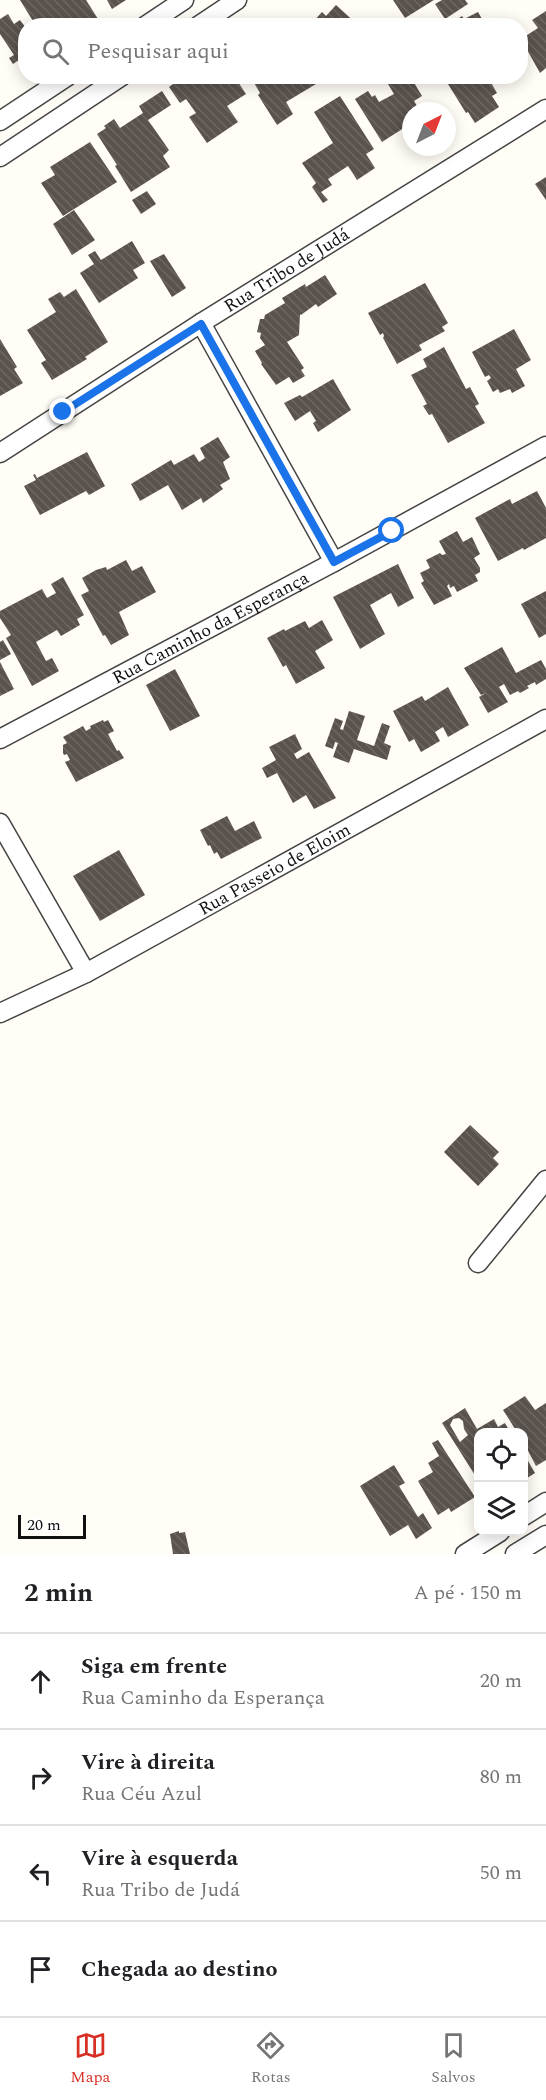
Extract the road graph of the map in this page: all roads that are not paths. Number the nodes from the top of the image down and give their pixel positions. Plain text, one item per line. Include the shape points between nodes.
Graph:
1 (184, 0) edge
2 (237, 0) edge
3 (157, 18) edge
4 (210, 18) edge
5 (56, 84) edge
6 (110, 84) edge
7 (546, 109) edge
8 (0, 121) edge
9 (0, 157) edge
10 (201, 324) junction
11 (546, 446) edge
12 (0, 453) edge
13 (334, 562) junction
14 (546, 719) edge
15 (0, 739) edge
16 (0, 823) edge
17 (86, 973) junction
18 (0, 1013) edge
19 (546, 1180) edge
20 (478, 1263) dead end
21 (546, 1503) edge
22 (528, 1514) edge
23 (546, 1535) edge
24 (494, 1536) edge
25 (465, 1554) edge
26 (515, 1554) edge

1 - 3 street
2 - 4 street
5 - 8 street
6 - 9 street
7 - 10 street, Rua Tribo de Judá
10 - 12 street, Rua Tribo de Judá
10 - 13 street
11 - 13 street, Rua Caminho da Esperança
13 - 15 street, Rua Caminho da Esperança
14 - 17 street, Rua Passeio de Eloim
16 - 17 street
17 - 18 street, Rua Passeio de Eloim
19 - 20 street
21 - 22 street
23 - 26 street
24 - 25 street

